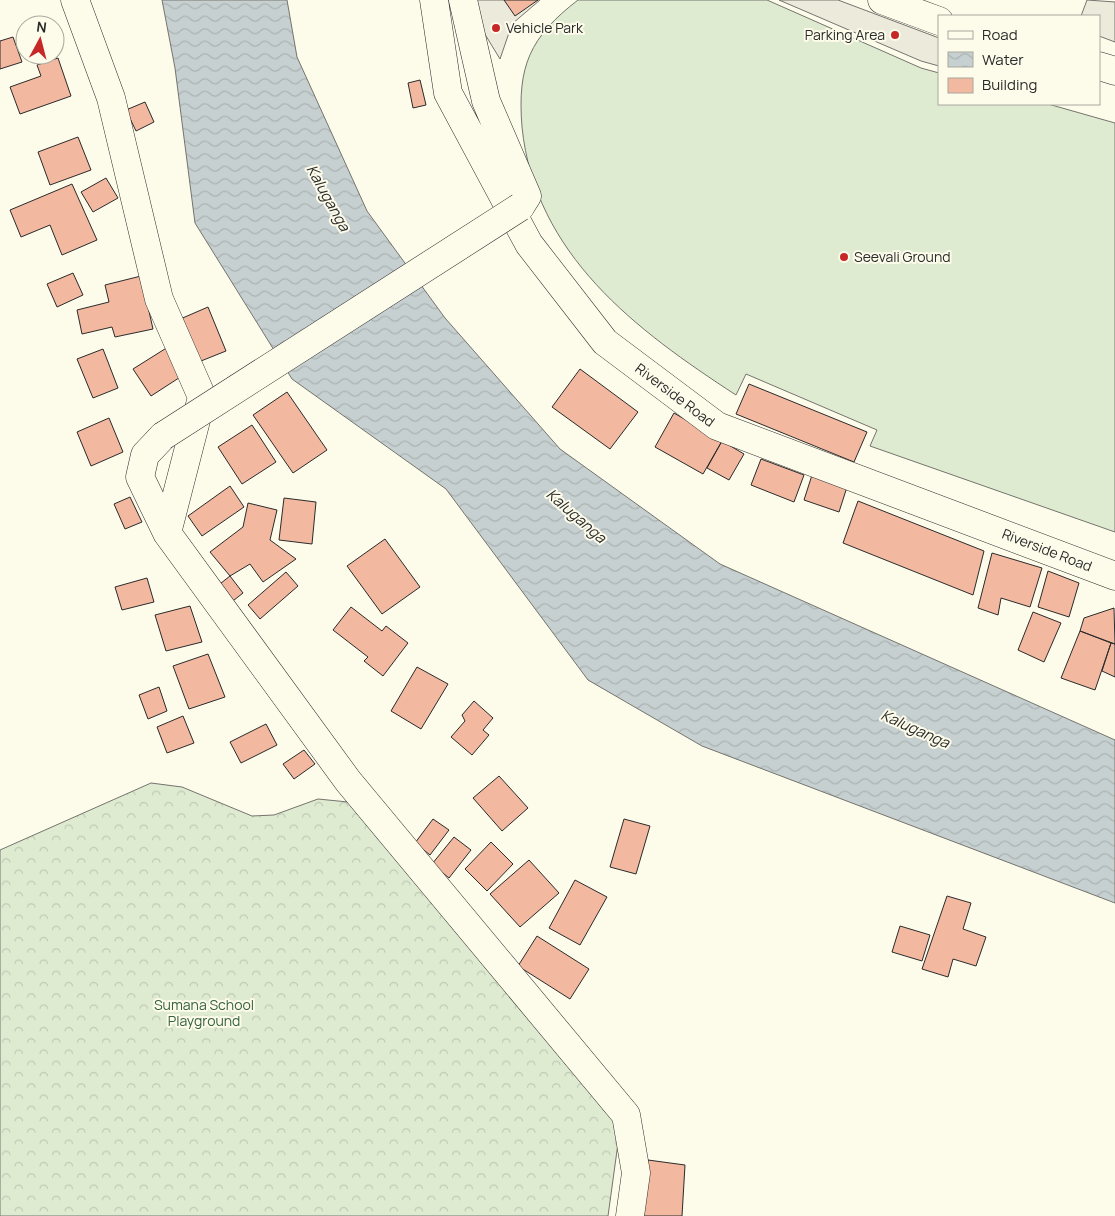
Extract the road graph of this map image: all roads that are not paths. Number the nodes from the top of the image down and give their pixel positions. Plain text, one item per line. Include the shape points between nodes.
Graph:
1 (74, 0) edge
2 (434, 0) edge
3 (463, 0) edge
4 (882, 0) edge
5 (938, 21) edge
6 (1100, 66) edge
7 (1115, 71) edge
8 (168, 533) junction
9 (1115, 576) edge
10 (630, 1216) edge

1 - 8 street via 111,98 159,298 202,396
2 - 9 street, Riverside Road via 448,93 529,244 605,342 716,426
3 - 8 street, bridge via 486,100 527,196 520,207 164,436 145,455 140,477
4 - 5 street
6 - 7 street
8 - 10 street via 348,781 626,1116 636,1173

